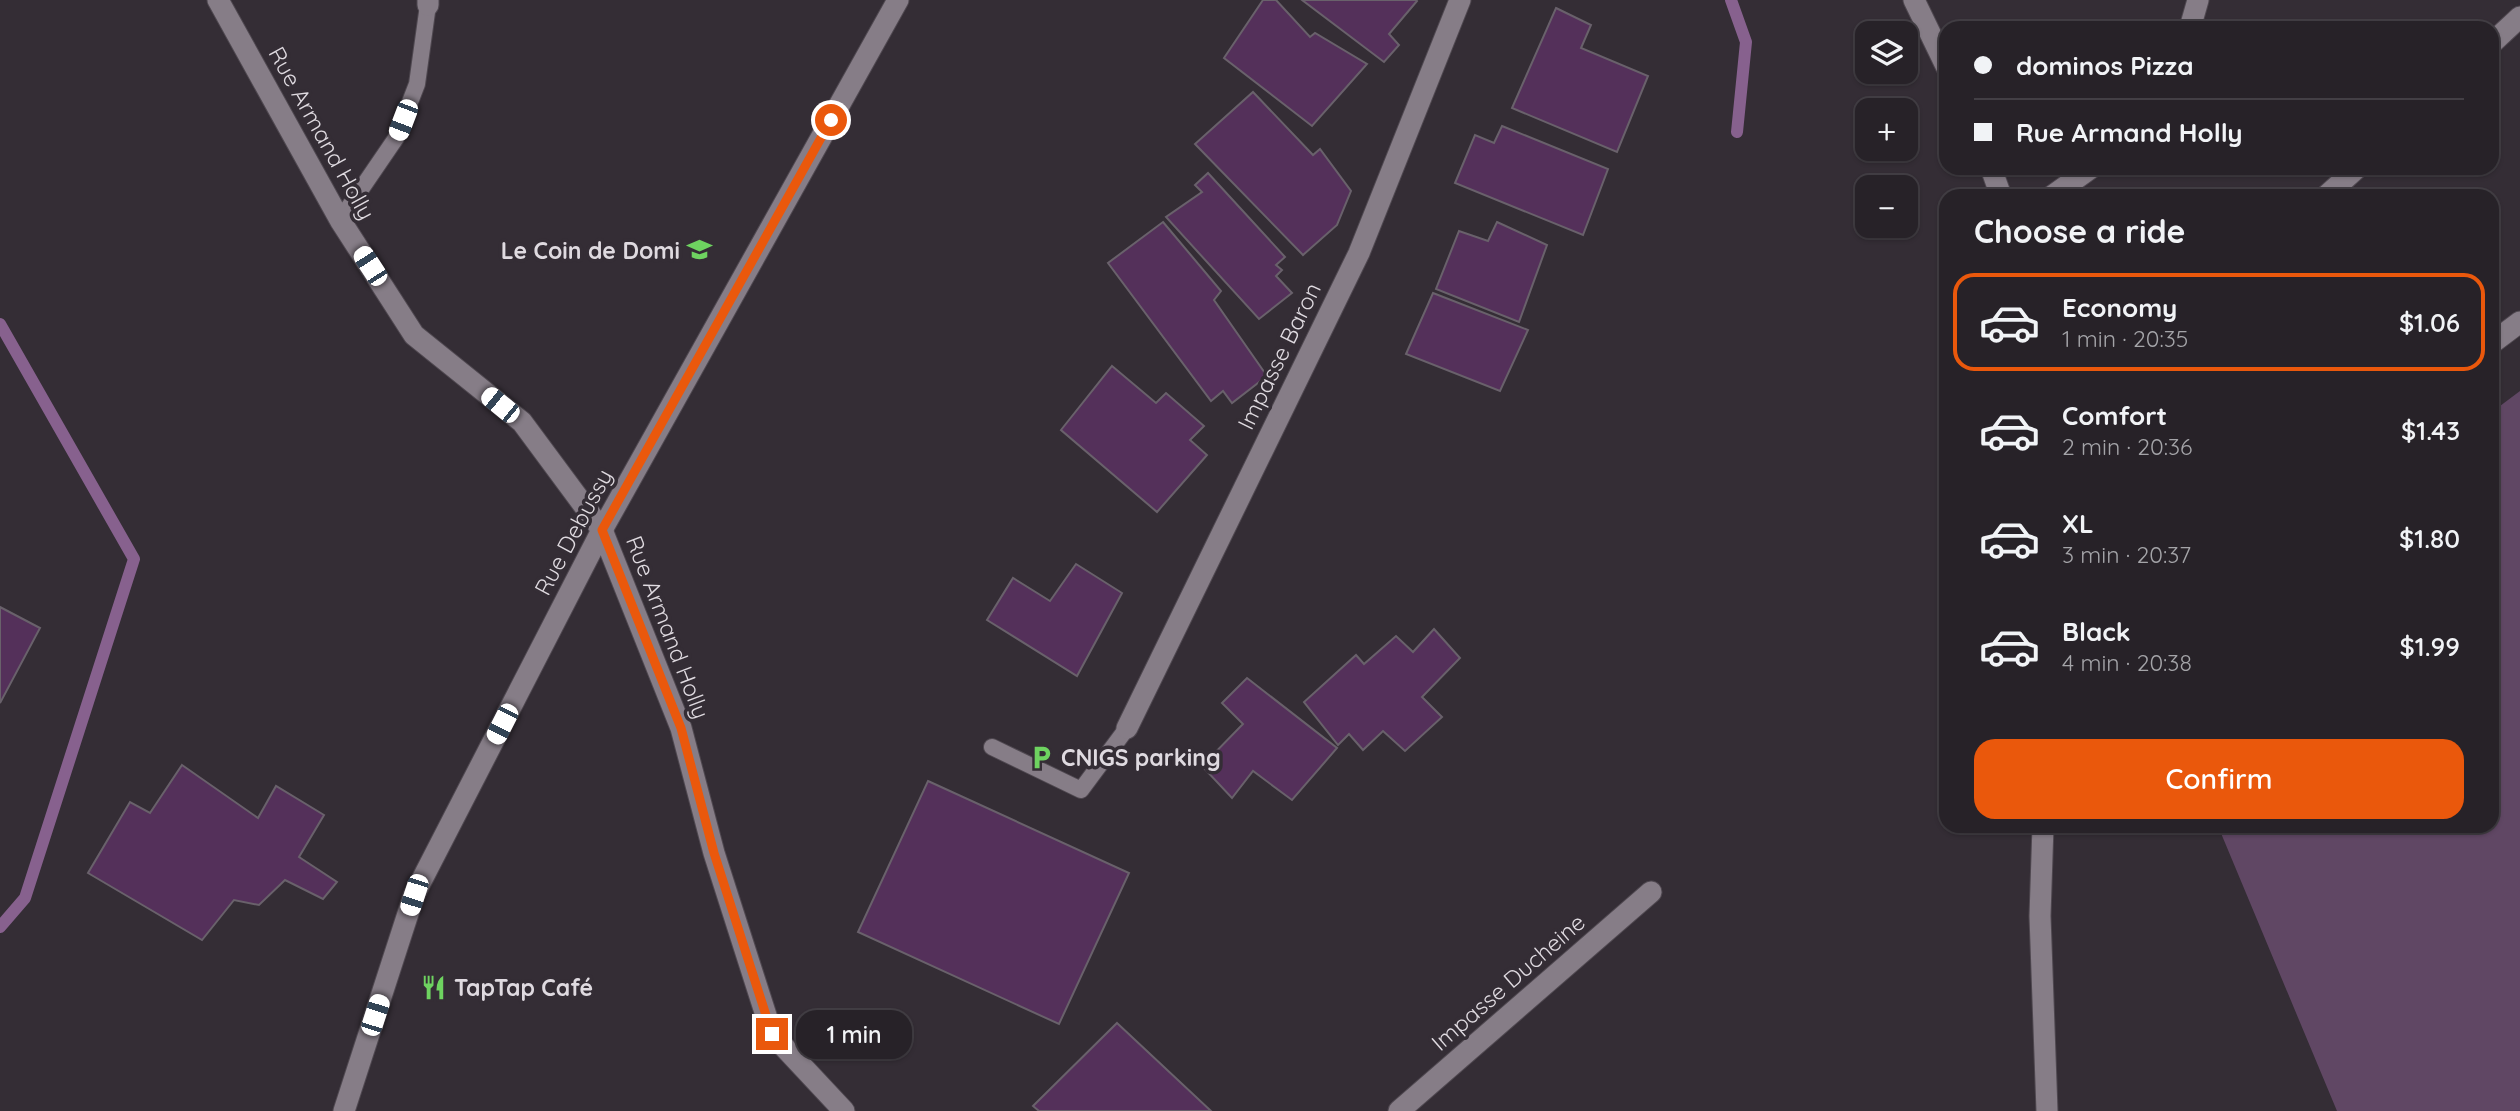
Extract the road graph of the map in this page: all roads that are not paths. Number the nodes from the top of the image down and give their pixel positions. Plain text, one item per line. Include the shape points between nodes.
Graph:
1 (218, 0) edge
2 (898, 0) edge
3 (1460, 0) edge
4 (1914, 0) edge
5 (2198, 0) edge
6 (428, 2) edge
7 (2520, 17) edge
8 (2192, 21) edge
9 (2499, 36) edge
10 (1939, 52) edge
11 (2081, 175) edge
12 (2349, 175) edge
13 (2062, 189) edge
14 (2334, 189) edge
15 (340, 220) junction
16 (2520, 322) edge
17 (2499, 338) edge
18 (602, 530) junction
19 (1128, 728) joint
20 (992, 747) dead end
21 (2043, 833) edge
22 (1651, 892) dead end
23 (344, 1111) edge
24 (844, 1111) edge
25 (1399, 1111) edge
26 (2047, 1111) edge

1 - 15 street, Rue Armand Holly
2 - 18 street, Rue Debussy
3 - 19 street, Impasse Baron via 1359,253
4 - 10 street
5 - 8 street
6 - 15 lane via 417,85 396,138
7 - 9 street
11 - 13 street
12 - 14 street
15 - 18 street, Rue Armand Holly via 414,335 522,422
16 - 17 street
18 - 23 street, Rue Debussy via 414,895
18 - 24 street, Rue Armand Holly via 681,728 714,853 772,1034
19 - 20 lane via 1080,790
21 - 26 street via 2040,916
22 - 25 street, Impasse Ducheine

